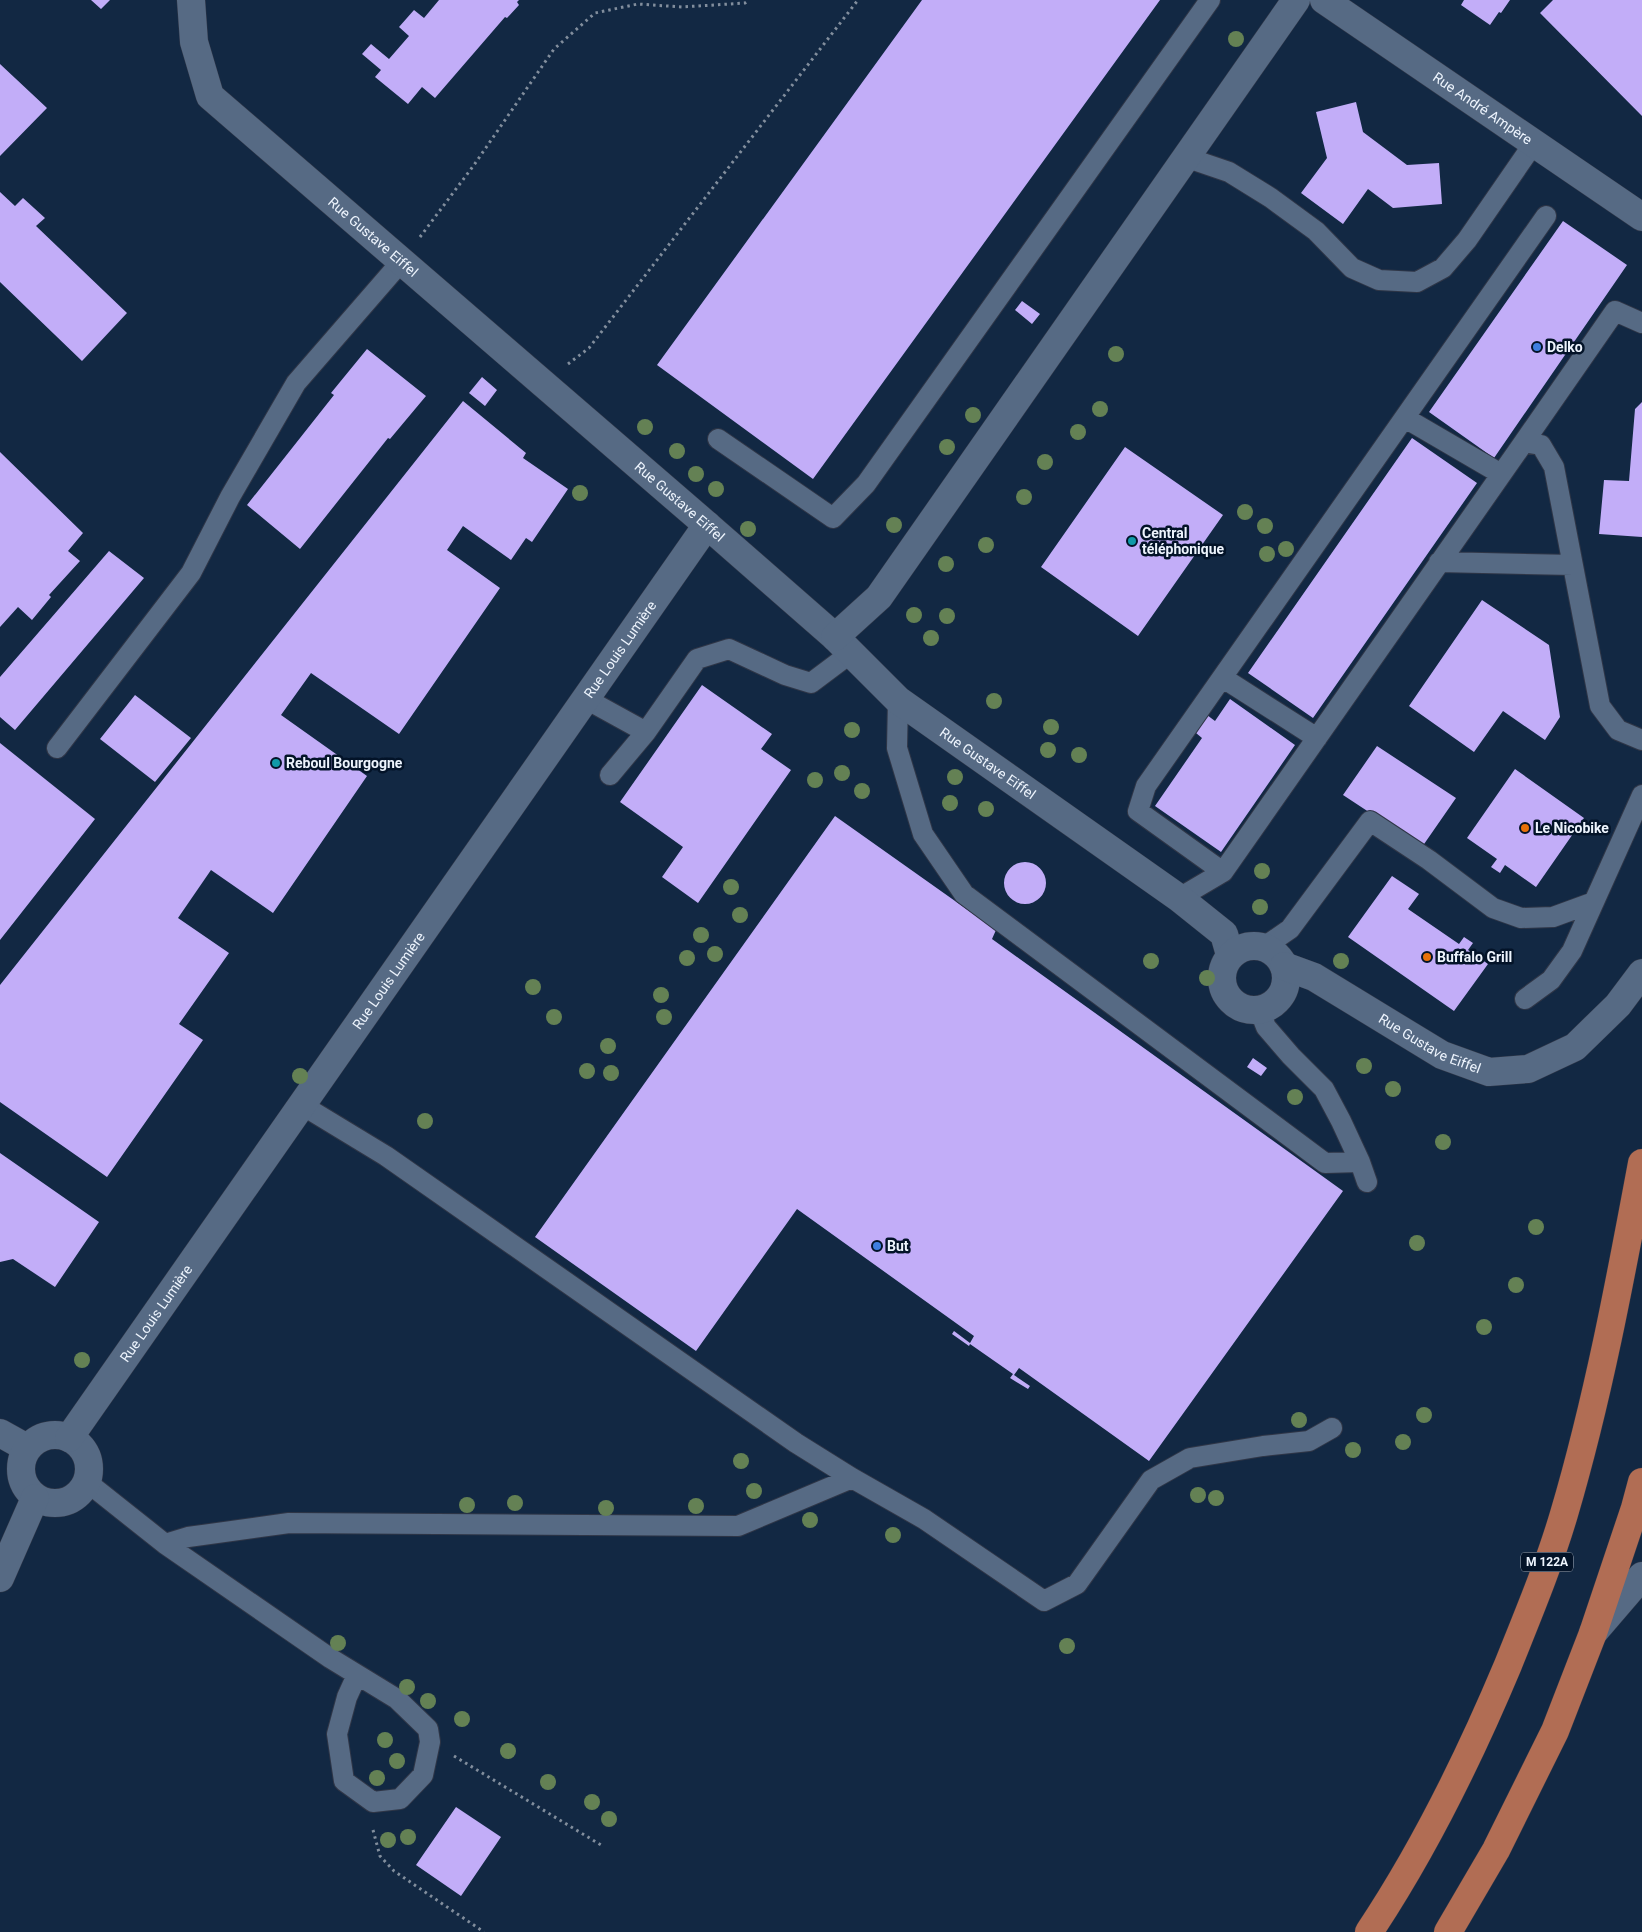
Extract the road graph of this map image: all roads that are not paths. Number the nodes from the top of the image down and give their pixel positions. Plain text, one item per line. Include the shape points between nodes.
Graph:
1 (191, 0) edge
2 (1210, 0) edge
3 (1296, 0) edge
4 (1324, 0) edge
5 (1534, 143) junction
6 (1185, 158) junction
7 (1546, 216) dead end
8 (1642, 217) edge
9 (401, 262) junction
10 (1642, 323) edge
11 (1405, 418) junction
12 (718, 440) dead end
13 (1524, 442) junction
14 (1501, 474) junction
15 (708, 525) junction
16 (1439, 562) junction
17 (1573, 565) junction
18 (843, 645) junction
19 (1223, 678) junction
20 (586, 699) junction
21 (898, 700) junction
22 (646, 732) junction
23 (1316, 738) junction
24 (1642, 740) edge
25 (57, 748) dead end
26 (610, 775) dead end
27 (1642, 794) edge
28 (1223, 872) junction
29 (1178, 898) junction
30 (1594, 902) junction
31 (1264, 947) junction
32 (1230, 956) junction
33 (1284, 966) junction
34 (1642, 974) edge
35 (1525, 999) dead end
36 (1259, 1010) junction
37 (302, 1105) junction
38 (1360, 1162) junction
39 (1642, 1163) edge
40 (1366, 1182) dead end
41 (1332, 1428) dead end
42 (0, 1433) edge
43 (69, 1438) junction
44 (27, 1448) junction
45 (852, 1478) junction
46 (87, 1482) junction
47 (1642, 1482) edge
48 (34, 1498) junction
49 (166, 1544) junction
50 (1642, 1576) edge
51 (0, 1578) edge
52 (1593, 1633) junction
53 (357, 1675) junction
54 (1369, 1932) edge
55 (1448, 1932) edge

1 - 9 street, Rue Gustave Eiffel via 194,42 210,96
2 - 12 lane via 866,484 833,518
3 - 6 street
4 - 5 street, Rue André Ampère
5 - 6 lane via 1467,240 1443,268 1417,282 1378,280 1352,268 1316,231 1271,198 1229,172
5 - 8 street, Rue André Ampère
6 - 18 street
7 - 11 lane
9 - 15 street, Rue Gustave Eiffel
9 - 25 lane via 296,383 230,497 191,573
10 - 13 lane via 1615,311
11 - 14 lane
11 - 19 lane
13 - 14 lane
13 - 17 lane via 1540,445 1554,467
14 - 16 lane
15 - 18 street, Rue Gustave Eiffel
15 - 20 street, Rue Louis Lumière
16 - 17 lane
16 - 23 lane
17 - 24 lane via 1600,706 1618,730
18 - 21 street, Rue Gustave Eiffel
18 - 22 lane via 811,683 785,675 729,649 697,659
19 - 23 lane
19 - 28 lane via 1146,786 1138,811
20 - 22 lane
20 - 37 street, Rue Louis Lumière
21 - 29 street, Rue Gustave Eiffel
21 - 38 lane via 897,748 924,834 964,894 1325,1163
22 - 26 lane
23 - 28 lane
27 - 30 lane
28 - 29 lane
29 - 32 street, Rue Gustave Eiffel via 1224,934
30 - 31 lane via 1553,917 1521,918 1493,908 1370,821 1290,929
30 - 35 lane via 1572,951 1551,980
31 - 32 street via 1240,948
31 - 33 street via 1276,954
32 - 36 street via 1222,969 1222,986 1230,1000 1244,1008
33 - 34 street, Rue Gustave Eiffel via 1314,977 1442,1055 1489,1072 1528,1069 1575,1046 1618,1005
33 - 36 street via 1286,980 1282,994
36 - 38 lane via 1266,1027 1324,1089
37 - 43 street, Rue Louis Lumière
37 - 45 lane via 386,1156 796,1443
38 - 40 lane
39 - 54 main road, M 122A via 1603,1362 1564,1515 1526,1622 1481,1728 1439,1816
41 - 45 lane via 1309,1441 1190,1458 1151,1480 1077,1584 1044,1602 924,1519
42 - 44 street
43 - 44 street via 54,1434 38,1439
43 - 46 street via 82,1447 90,1466
44 - 48 street via 20,1468 23,1484
45 - 49 lane via 738,1526 289,1523 188,1537
46 - 48 street via 74,1498 56,1505
46 - 49 lane
47 - 52 main road
48 - 51 street
49 - 53 lane
50 - 52 street
52 - 55 main road via 1555,1731 1496,1850
53 - 53 lane via 336,1734 344,1781 373,1802 400,1799 423,1775 430,1742 428,1729 397,1699

